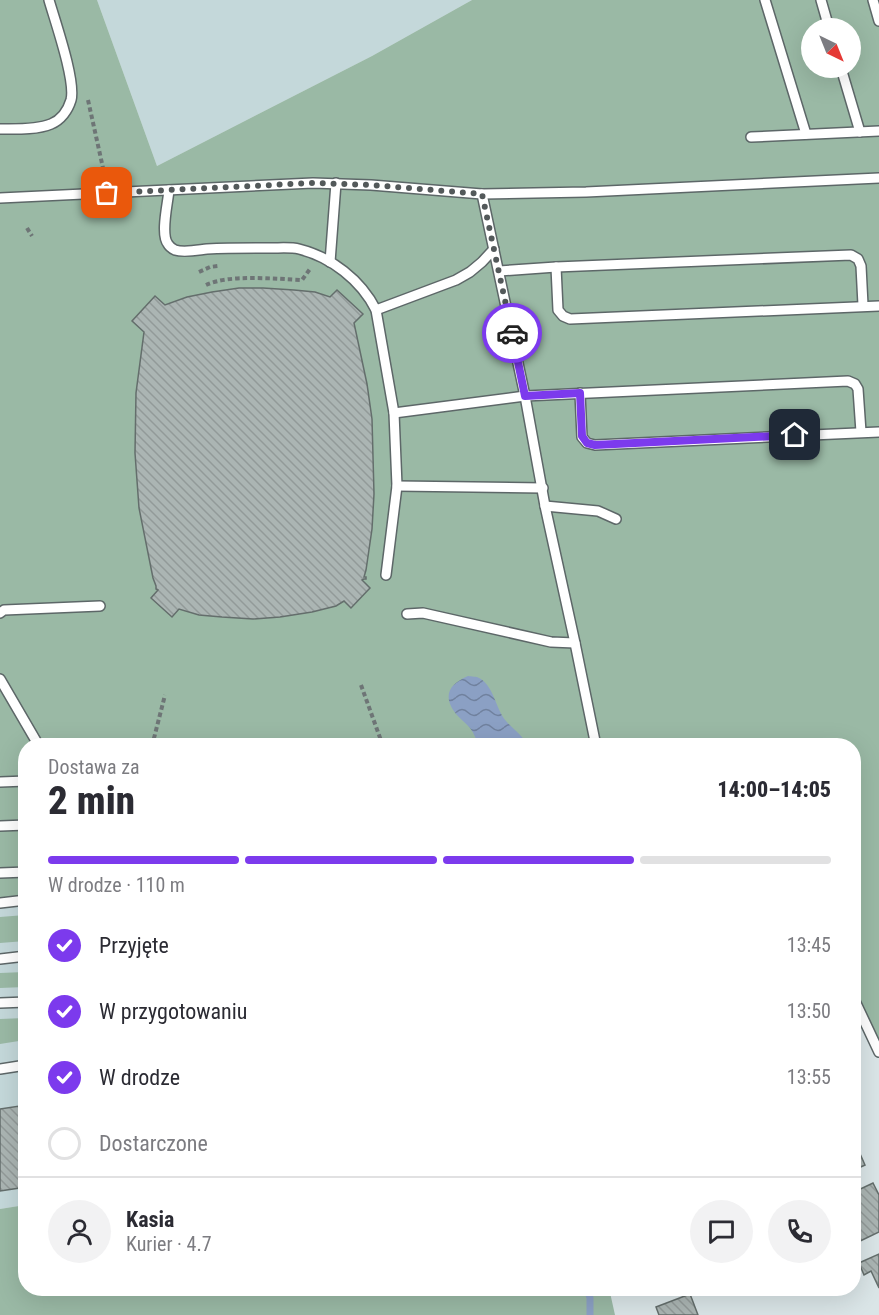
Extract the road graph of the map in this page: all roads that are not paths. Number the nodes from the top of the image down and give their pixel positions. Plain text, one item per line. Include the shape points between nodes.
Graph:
1 (49, 0) edge
2 (765, 0) edge
3 (821, 0) edge
4 (873, 0) edge
5 (826, 18) edge
6 (879, 21) edge
7 (844, 78) edge
8 (0, 129) edge
9 (879, 131) edge
10 (860, 132) junction
11 (806, 134) junction
12 (752, 137) dead end
13 (879, 178) edge
14 (336, 183) junction
15 (169, 190) junction
16 (482, 194) junction
17 (0, 198) edge
18 (494, 249) junction
19 (330, 262) junction
20 (556, 267) junction
21 (499, 271) junction
22 (863, 305) junction
23 (879, 306) edge
24 (376, 310) junction
25 (580, 393) junction
26 (525, 396) junction
27 (394, 413) junction
28 (861, 432) junction
29 (879, 432) edge
30 (397, 486) junction
31 (543, 488) junction
32 (545, 506) junction
33 (616, 519) dead end
34 (386, 575) dead end
35 (100, 606) dead end
36 (0, 613) edge
37 (407, 614) dead end
38 (575, 643) junction
39 (0, 679) edge
40 (34, 738) edge
41 (594, 738) edge
42 (18, 781) edge
43 (0, 782) edge
44 (18, 825) edge
45 (0, 826) edge
46 (18, 872) edge
47 (0, 873) edge
48 (18, 901) edge
49 (0, 903) edge
50 (18, 957) edge
51 (0, 959) edge
52 (18, 1002) edge
53 (0, 1003) edge
54 (861, 1014) edge
55 (879, 1052) edge
56 (18, 1067) edge
57 (0, 1070) edge

1 - 8 lane via 70,72 72,98 65,113 51,124
2 - 11 lane
3 - 5 lane
4 - 6 lane
7 - 10 lane
9 - 10 lane
10 - 11 lane
11 - 12 lane
13 - 16 lane
14 - 15 lane
14 - 16 lane
14 - 19 lane
15 - 17 lane
15 - 19 lane via 164,230 168,245 175,250 297,248
16 - 18 lane
18 - 21 lane
18 - 24 lane via 456,280
19 - 24 lane via 363,288
20 - 21 lane
20 - 22 lane via 851,255 861,266
20 - 22 lane via 558,310 570,319
21 - 26 lane
22 - 23 lane
24 - 27 lane
25 - 26 lane
25 - 28 lane via 848,381 858,389
25 - 28 lane via 582,436 595,445
26 - 27 lane
26 - 31 lane
27 - 30 lane
28 - 29 lane
30 - 31 lane
30 - 34 lane
31 - 32 lane
32 - 33 lane via 598,511
32 - 38 lane
35 - 36 lane
37 - 38 lane via 423,613 551,642
38 - 41 lane
39 - 40 lane
42 - 43 lane
44 - 45 lane
46 - 47 lane
48 - 49 lane
50 - 51 lane
52 - 53 lane
54 - 55 lane
56 - 57 lane

